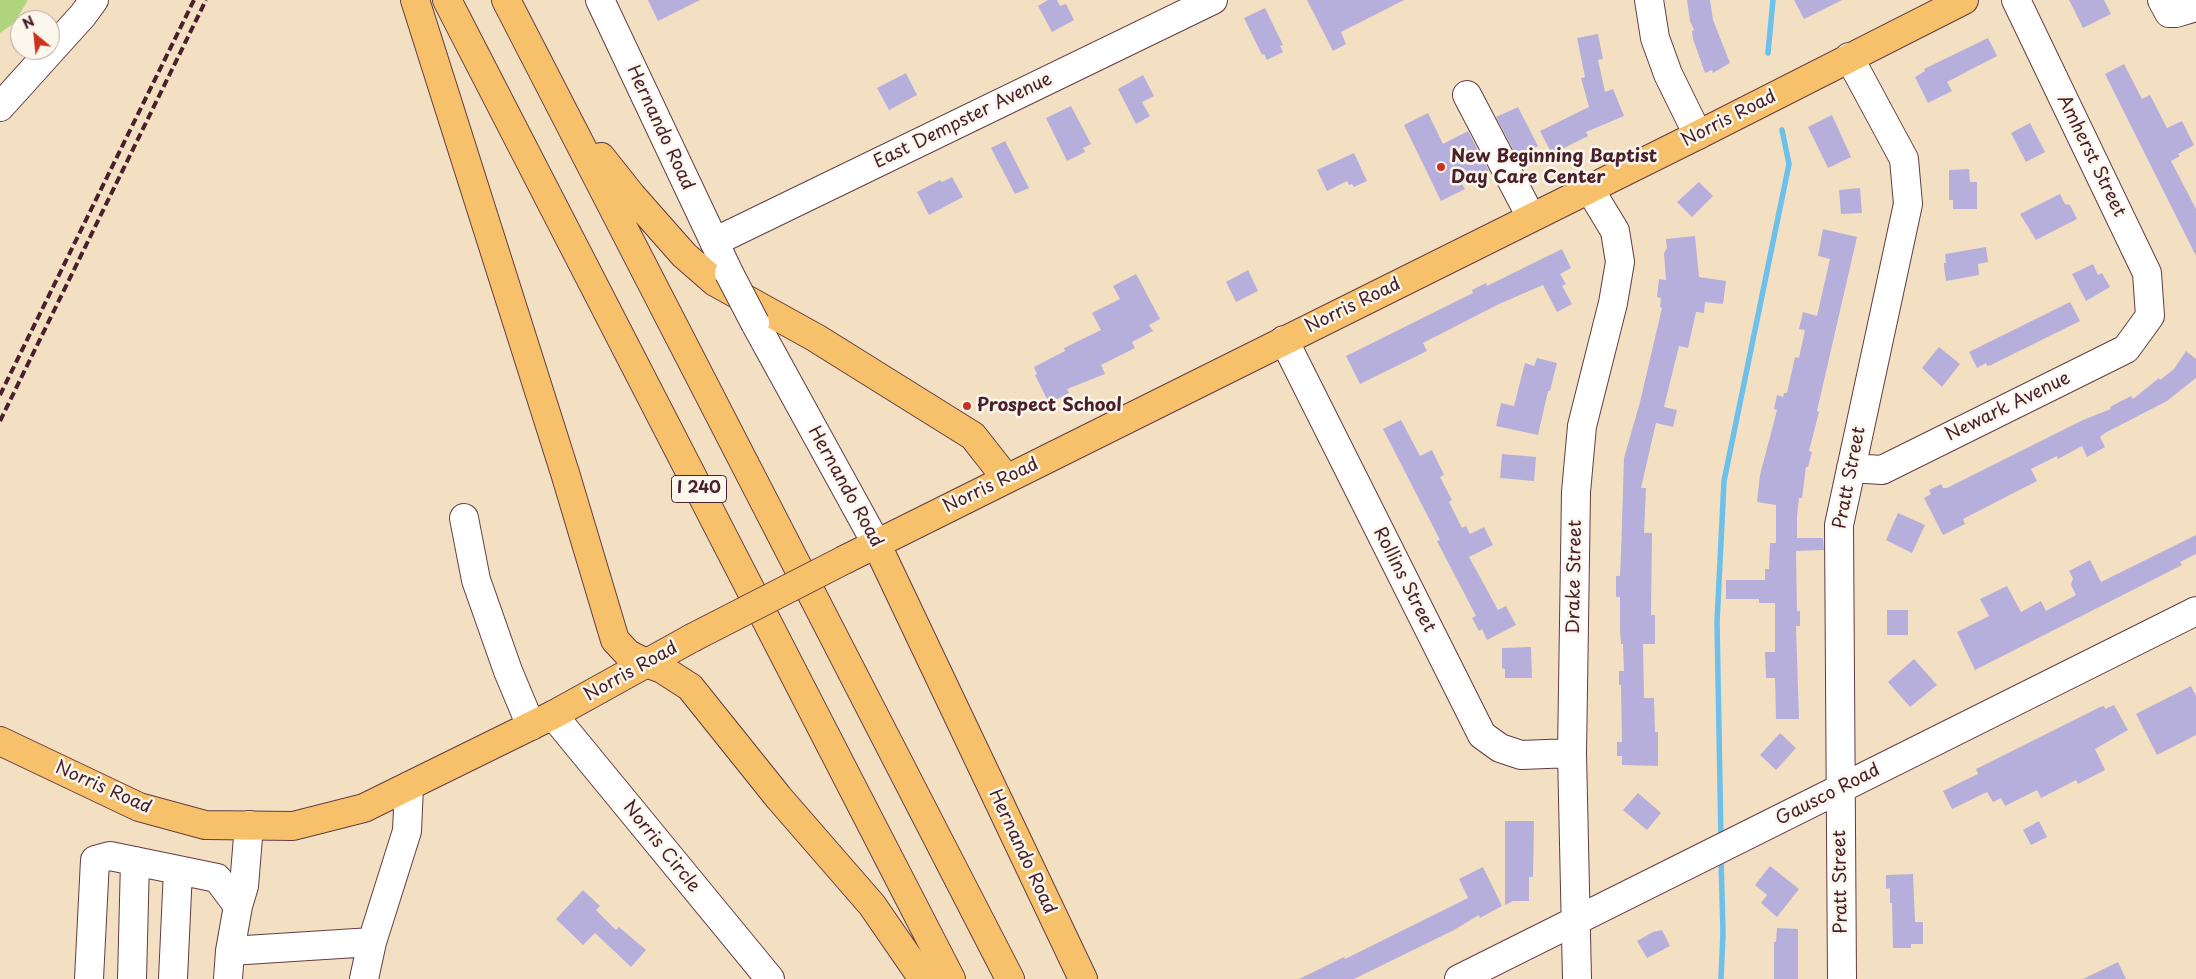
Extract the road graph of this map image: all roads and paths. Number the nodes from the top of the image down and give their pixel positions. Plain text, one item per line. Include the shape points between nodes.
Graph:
1 (94, 0) edge
2 (415, 0) edge
3 (447, 0) edge
4 (506, 0) edge
5 (600, 0) edge
6 (1212, 0) edge
7 (1649, 0) edge
8 (1963, 0) edge
9 (2016, 0) edge
10 (2162, 0) edge
11 (2196, 7) edge
12 (1849, 57) junction
13 (1467, 95) dead end
14 (562, 106) junction
15 (0, 107) edge
16 (1698, 135) junction
17 (1589, 188) junction
18 (1531, 217) junction
19 (714, 242) junction
20 (2150, 316) joint
21 (1284, 340) junction
22 (1851, 468) junction
23 (1006, 478) junction
24 (464, 518) dead end
25 (876, 543) junction
26 (2196, 611) edge
27 (646, 664) junction
28 (542, 720) junction
29 (0, 741) edge
30 (1572, 753) junction
31 (409, 786) junction
32 (1840, 789) junction
33 (249, 825) junction
34 (135, 861) junction
35 (178, 870) junction
36 (238, 906) junction
37 (1576, 921) junction
38 (372, 942) junction
39 (230, 951) junction
40 (89, 979) edge
41 (132, 979) edge
42 (173, 979) edge
43 (228, 979) edge
44 (364, 979) edge
45 (770, 979) edge
46 (923, 979) edge
47 (951, 979) edge
48 (1010, 979) edge
49 (1083, 979) edge
50 (1459, 979) edge
51 (1576, 979) edge
52 (1842, 979) edge

1 - 15 street
2 - 27 main road via 615,640 628,654
3 - 47 main road, I 240
4 - 14 main road, I 240
5 - 19 street, Hernando Road
6 - 19 street, East Dempster Avenue
7 - 16 street via 1656,38 1668,74
8 - 12 main road, Norris Road
9 - 20 street, Amherst Street via 2147,273
10 - 11 street via 2169,13
12 - 16 main road, Norris Road
12 - 22 street, Pratt Street via 1904,159 1908,204
13 - 18 street
14 - 23 main road via 632,196 684,255 715,282 816,338 973,436
14 - 48 main road, I 240
16 - 17 main road, Norris Road
17 - 18 main road, Norris Road
17 - 30 street, Drake Street via 1615,231 1620,262 1582,426 1576,492
18 - 21 main road, Norris Road
19 - 25 street, Hernando Road, bridge
20 - 22 street, Newark Avenue via 2126,349 1882,470
21 - 23 main road, Norris Road
21 - 30 street, Rollins Street via 1482,735 1500,748 1521,755
22 - 32 street, Pratt Street via 1839,525
23 - 25 main road, Norris Road
24 - 28 street, Norris Circle via 476,580 508,671
25 - 27 main road, Norris Road, bridge
25 - 49 main road, Hernando Road
26 - 32 street, Gausco Road
27 - 28 main road, Norris Road
27 - 46 main road via 662,669 690,687 779,798 872,905
28 - 31 main road, Norris Road
28 - 45 street, Norris Circle
29 - 33 main road, Norris Road via 138,807 205,825
30 - 37 street, Drake Street
31 - 33 main road, Norris Road via 364,808 292,826
31 - 38 street via 408,831
32 - 37 street, Gausco Road
32 - 52 street, Pratt Street
33 - 36 street via 244,886
34 - 35 street
34 - 40 street via 110,856 95,860
34 - 41 street
35 - 36 street via 217,878
35 - 42 street
36 - 39 street
37 - 50 street, Gausco Road
37 - 51 street, Drake Street
38 - 39 street
38 - 44 street
39 - 43 street

